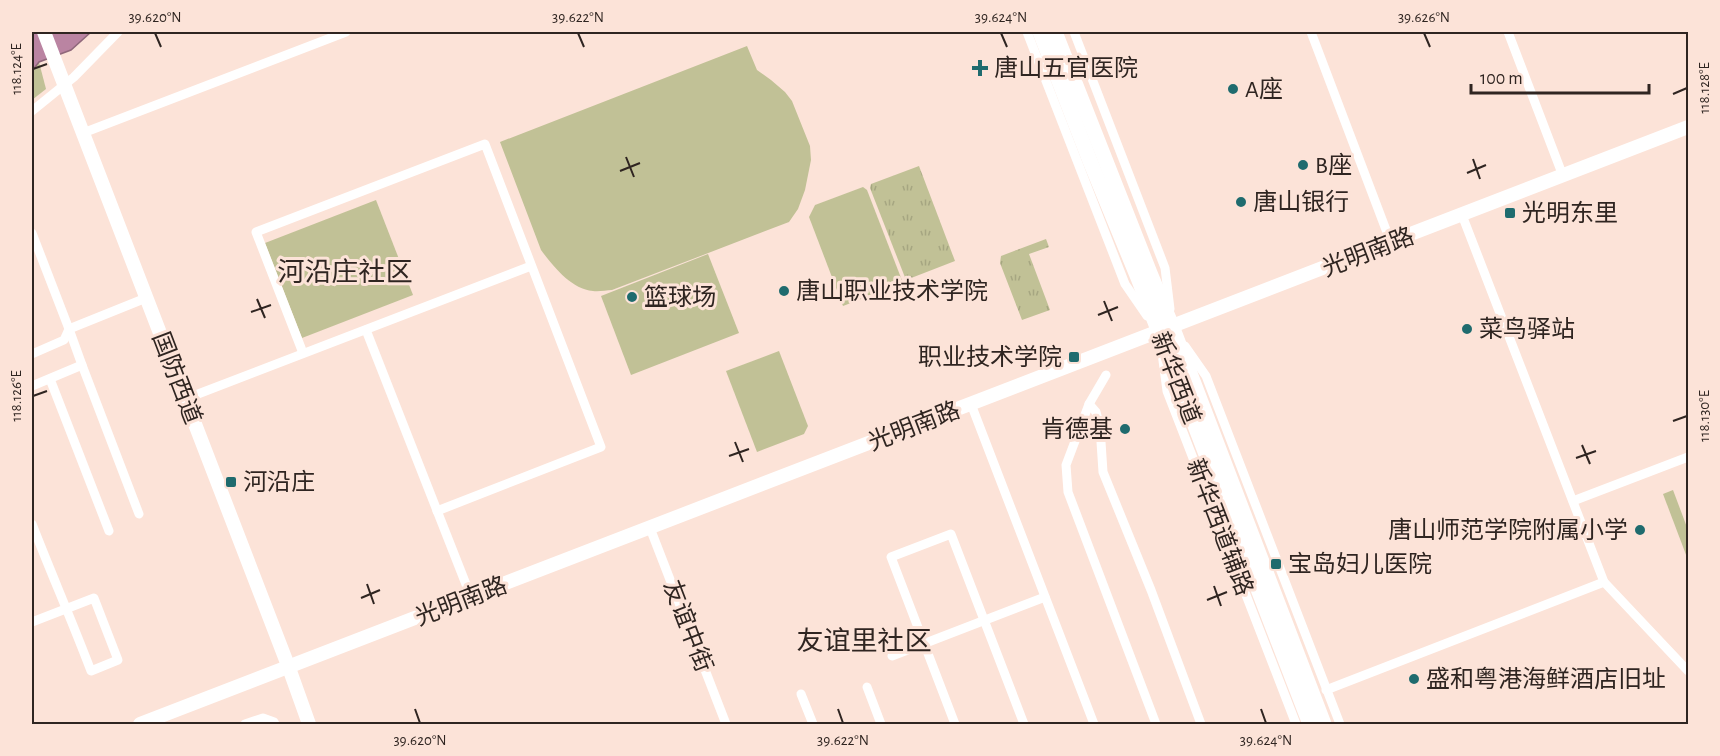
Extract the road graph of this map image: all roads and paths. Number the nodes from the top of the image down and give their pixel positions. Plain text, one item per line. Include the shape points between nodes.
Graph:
1 (44, 32) edge
2 (118, 32) edge
3 (346, 32) edge
4 (1027, 32) edge
5 (1040, 32) edge
6 (1055, 32) edge
7 (1074, 32) edge
8 (1311, 32) edge
9 (1508, 32) edge
10 (66, 77) junction
11 (32, 111) edge
12 (1689, 127) edge
13 (83, 133) junction
14 (1563, 176) junction
15 (1462, 215) junction
16 (32, 233) edge
17 (1391, 243) junction
18 (531, 266) junction
19 (146, 298) junction
20 (69, 329) junction
21 (1165, 329) junction
22 (366, 330) junction
23 (303, 353) junction
24 (32, 354) edge
25 (82, 365) junction
26 (1106, 375) dead end
27 (50, 379) junction
28 (32, 386) edge
29 (185, 399) junction
30 (971, 404) junction
31 (1089, 405) junction
32 (1689, 457) edge
33 (1573, 501) junction
34 (437, 511) junction
35 (139, 514) dead end
36 (32, 524) edge
37 (650, 528) junction
38 (109, 531) dead end
39 (1604, 582) junction
40 (471, 597) junction
41 (1045, 597) junction
42 (67, 608) junction
43 (984, 620) junction
44 (32, 622) edge
45 (924, 644) junction
46 (892, 656) dead end
47 (289, 668) junction
48 (1689, 670) edge
49 (867, 687) dead end
50 (1326, 690) junction
51 (801, 694) dead end
52 (140, 724) edge
53 (245, 724) edge
54 (275, 724) edge
55 (309, 724) edge
56 (726, 724) edge
57 (813, 724) edge
58 (881, 724) edge
59 (955, 724) edge
60 (1024, 724) edge
61 (1094, 724) edge
62 (1156, 724) edge
63 (1201, 724) edge
64 (1296, 724) edge
65 (1310, 724) edge
66 (1324, 724) edge
67 (1340, 724) edge

1 - 10 main road, 国防西道
2 - 10 street
3 - 13 street
4 - 21 street, 新华西道辅路 via 1125,284
5 - 21 main road, 新华西道 via 1090,161
6 - 21 main road, 新华西道 via 1141,251
7 - 21 street, 新华西道辅路 via 1165,268
8 - 17 street
9 - 14 street
10 - 11 street
10 - 13 main road, 国防西道
12 - 14 main road, 光明南路
13 - 19 main road, 国防西道
14 - 15 main road, 光明南路
15 - 17 main road, 光明南路
15 - 33 street
16 - 20 street
17 - 21 main road, 光明南路
18 - 22 street
18 - 23 street via 485,144 256,232
18 - 34 street via 601,447
19 - 20 street
19 - 29 main road, 国防西道
20 - 24 street via 64,340
20 - 25 street
21 - 30 main road, 光明南路
21 - 50 street, 新华西道辅路 via 1206,376
21 - 64 street, 新华西道辅路 via 1167,391
21 - 65 main road, 新华西道
21 - 66 main road, 新华西道
22 - 23 street
22 - 34 street
23 - 29 street
25 - 27 street
25 - 35 street
26 - 31 street
27 - 28 street
27 - 38 street
29 - 47 main road, 国防西道
30 - 37 main road, 光明南路
30 - 41 street
31 - 62 street via 1066,465 1068,492
31 - 63 street via 1096,412 1100,427 1103,472
32 - 33 street
33 - 39 street
34 - 40 street
36 - 42 street
37 - 40 main road, 光明南路
37 - 56 street, 友谊中街
39 - 48 street
39 - 50 street
40 - 47 main road, 光明南路
41 - 43 street
41 - 61 street
42 - 42 street via 91,670 118,660 94,598
42 - 44 street
43 - 45 street
43 - 45 street via 951,534 891,557
43 - 60 street
45 - 46 street
45 - 59 street
47 - 52 main road, 光明南路
47 - 55 main road, 国防西道
49 - 58 street
50 - 67 street, 新华西道辅路
51 - 57 street
53 - 54 street via 263,718

